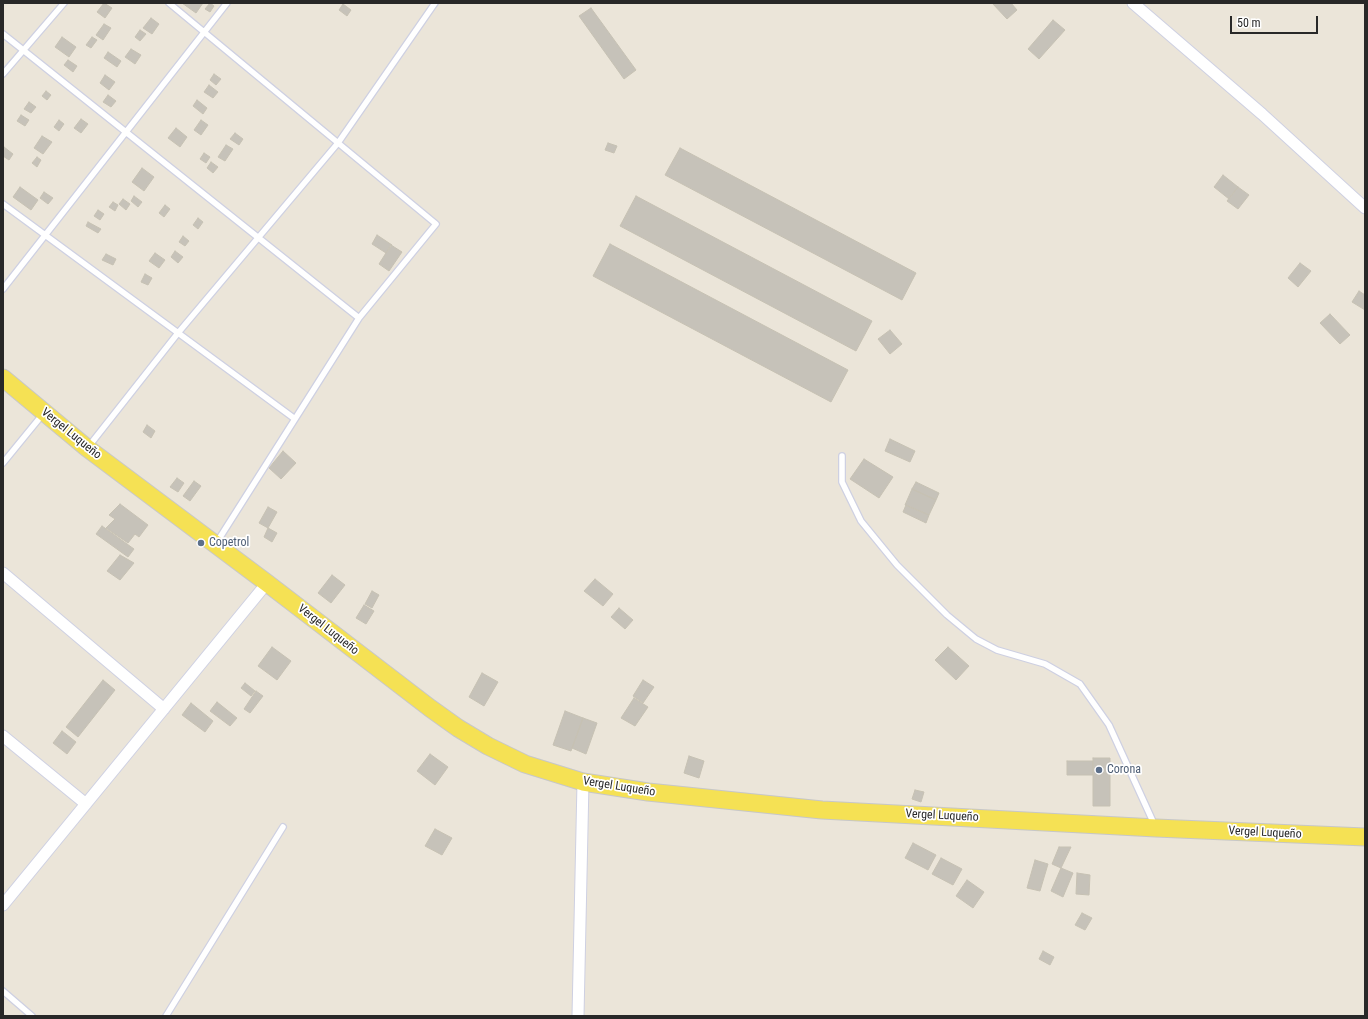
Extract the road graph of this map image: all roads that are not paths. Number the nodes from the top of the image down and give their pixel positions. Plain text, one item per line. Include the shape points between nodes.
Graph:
1 (64, 3) edge
2 (168, 3) edge
3 (227, 3) edge
4 (435, 3) edge
5 (1134, 3) edge
6 (204, 32) junction
7 (3, 34) edge
8 (23, 50) junction
9 (3, 74) edge
10 (126, 132) junction
11 (338, 143) junction
12 (3, 204) edge
13 (1365, 208) edge
14 (45, 235) junction
15 (258, 238) junction
16 (3, 289) edge
17 (359, 318) junction
18 (178, 333) junction
19 (3, 378) edge
20 (45, 413) junction
21 (295, 419) junction
22 (87, 448) junction
23 (842, 456) dead end
24 (3, 463) edge
25 (216, 544) junction
26 (3, 573) edge
27 (267, 583) junction
28 (164, 709) junction
29 (3, 736) edge
30 (583, 782) junction
31 (86, 804) junction
32 (284, 827) dead end
33 (1156, 828) junction
34 (1365, 837) edge
35 (4, 901) edge
36 (3, 991) edge
37 (32, 1016) edge
38 (166, 1016) edge
39 (578, 1016) edge

1 - 8 lane
2 - 6 lane
3 - 6 lane
4 - 11 lane
5 - 13 street
6 - 10 lane
6 - 11 lane
7 - 8 lane
8 - 9 lane
8 - 10 lane
10 - 14 lane
10 - 15 lane
11 - 15 lane
11 - 17 lane via 436,224
12 - 14 lane
14 - 16 lane
14 - 18 lane
15 - 17 lane
15 - 18 lane
17 - 21 lane
18 - 21 lane
18 - 22 lane
19 - 20 main road, Vergel Luqueño
20 - 22 main road, Vergel Luqueño
20 - 24 lane
21 - 25 lane
22 - 25 main road, Vergel Luqueño
23 - 33 lane via 842,482 861,521 897,565 947,615 976,639 998,650 1044,664 1080,684 1109,725
25 - 27 main road, Vergel Luqueño
26 - 28 street
27 - 28 street
27 - 30 main road, Vergel Luqueño via 458,728 525,764
28 - 31 street
29 - 31 street
30 - 33 main road, Vergel Luqueño via 648,792 822,810
30 - 39 street
31 - 35 street
32 - 38 lane
33 - 34 main road, Vergel Luqueño
36 - 37 lane

